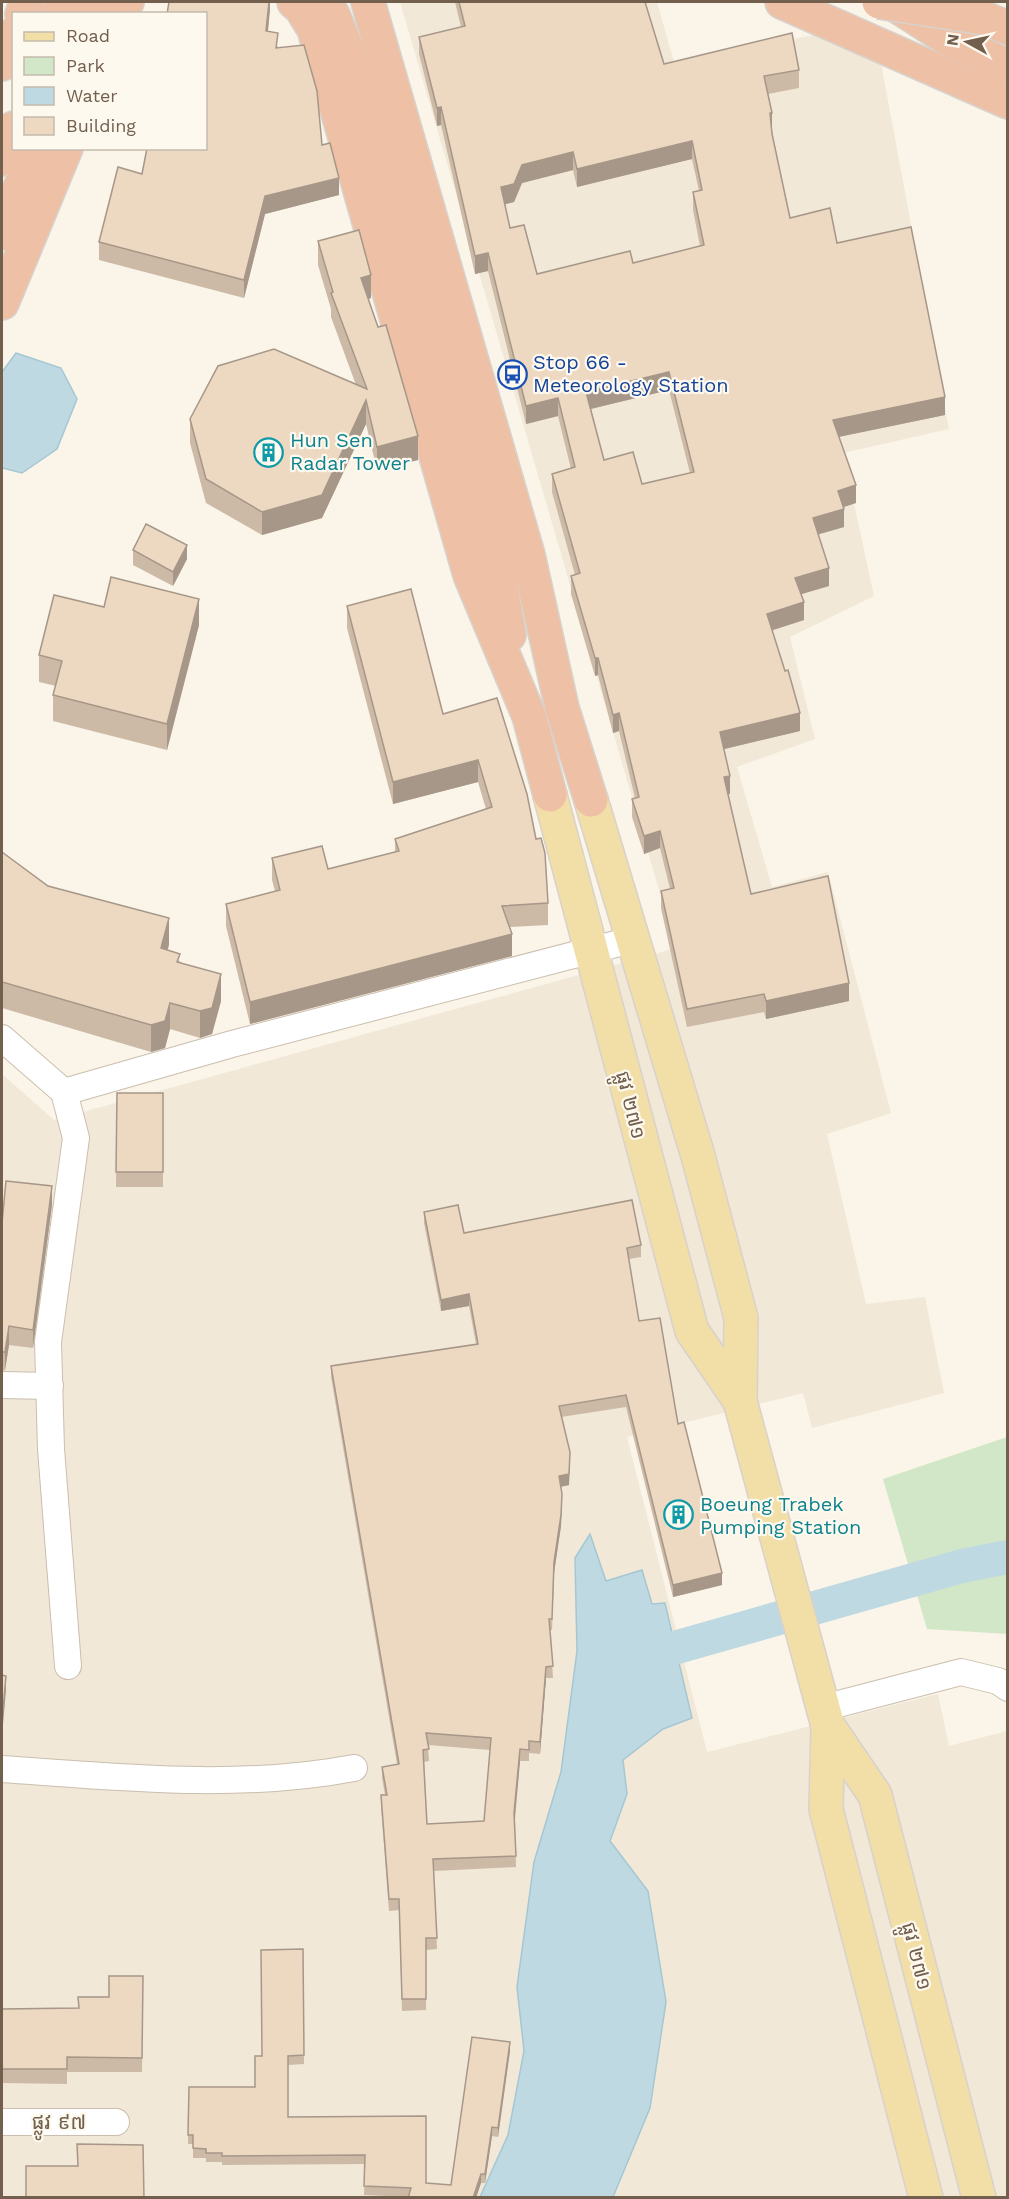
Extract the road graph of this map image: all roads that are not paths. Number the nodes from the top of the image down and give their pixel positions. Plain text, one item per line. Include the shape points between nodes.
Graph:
1 (294, 2) edge
2 (324, 2) edge
3 (368, 2) edge
4 (782, 2) edge
5 (879, 2) edge
6 (889, 2) edge
7 (954, 2) edge
8 (985, 16) edge
9 (12, 39) edge
10 (948, 39) junction
11 (2, 64) edge
12 (1008, 66) edge
13 (935, 69) junction
14 (1008, 102) edge
15 (12, 133) edge
16 (35, 150) edge
17 (65, 150) edge
18 (2, 159) edge
19 (2, 233) edge
20 (2, 303) edge
21 (518, 690) junction
22 (550, 795) joint
23 (591, 800) joint
24 (631, 940) junction
25 (590, 951) junction
26 (2, 1038) edge
27 (63, 1092) junction
28 (2, 1385) edge
29 (50, 1386) junction
30 (740, 1401) junction
31 (68, 1666) dead end
32 (1008, 1688) edge
33 (823, 1708) junction
34 (354, 1768) dead end
35 (2, 1769) edge
36 (2, 2122) edge
37 (116, 2122) dead end
38 (926, 2198) edge
39 (979, 2198) edge

1 - 21 highway via 314,29 470,575
2 - 21 highway via 347,49 497,563
3 - 23 highway via 528,555 562,708
4 - 13 highway
5 - 8 highway, bridge
6 - 10 highway
7 - 8 highway
8 - 10 highway
9 - 11 highway
10 - 12 highway
10 - 13 highway
13 - 14 highway
15 - 18 highway
16 - 19 highway
17 - 20 highway
21 - 22 highway
22 - 25 main road, ផ្លូវ ២៧១
23 - 24 main road, ផ្លូវ ២៧១
24 - 25 street
24 - 30 main road, ផ្លូវ ២៧១ via 698,1156 741,1318
25 - 27 street
25 - 30 main road, ផ្លូវ ២៧១ via 692,1331
26 - 27 street
27 - 29 street via 76,1138 48,1342
28 - 29 street
29 - 31 street via 51,1449
30 - 33 main road, ផ្លូវ ២៧១
32 - 33 street via 998,1681 962,1672
33 - 38 main road, ផ្លូវ ២៧១ via 826,1809
33 - 39 main road, ផ្លូវ ២៧១ via 875,1795
34 - 35 street via 314,1775 188,1779
36 - 37 street, ផ្លូវ ៩៧

